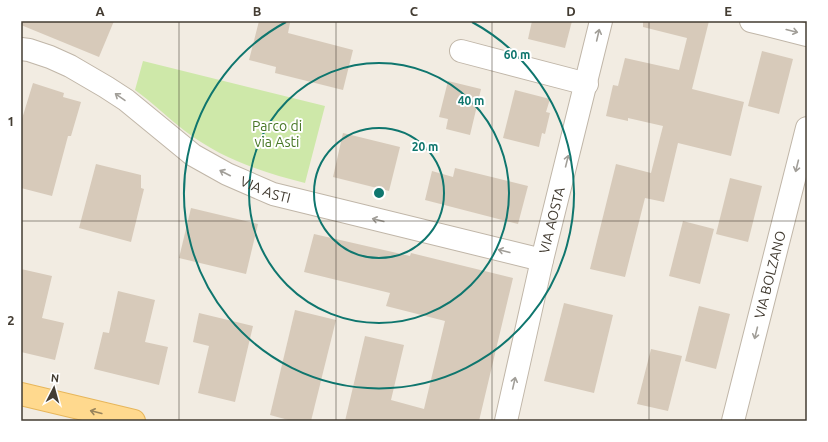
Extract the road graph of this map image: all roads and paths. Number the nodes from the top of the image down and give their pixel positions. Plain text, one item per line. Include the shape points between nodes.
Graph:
1 (601, 21) edge
2 (751, 21) edge
3 (807, 35) edge
4 (21, 49) edge
5 (461, 51) dead end
6 (587, 84) junction
7 (807, 128) edge
8 (542, 260) junction
9 (21, 394) edge
10 (134, 421) edge
11 (506, 421) edge
12 (734, 421) edge

6 -> 1 street, VIA AOSTA
2 -> 3 street
8 -> 4 street, VIA ASTI via 273,194 226,174 193,155 126,100 106,87 57,60
5 - 6 street
8 -> 6 street, VIA AOSTA
7 -> 12 street, VIA BOLZANO
11 -> 8 street, VIA AOSTA
10 -> 9 main road

